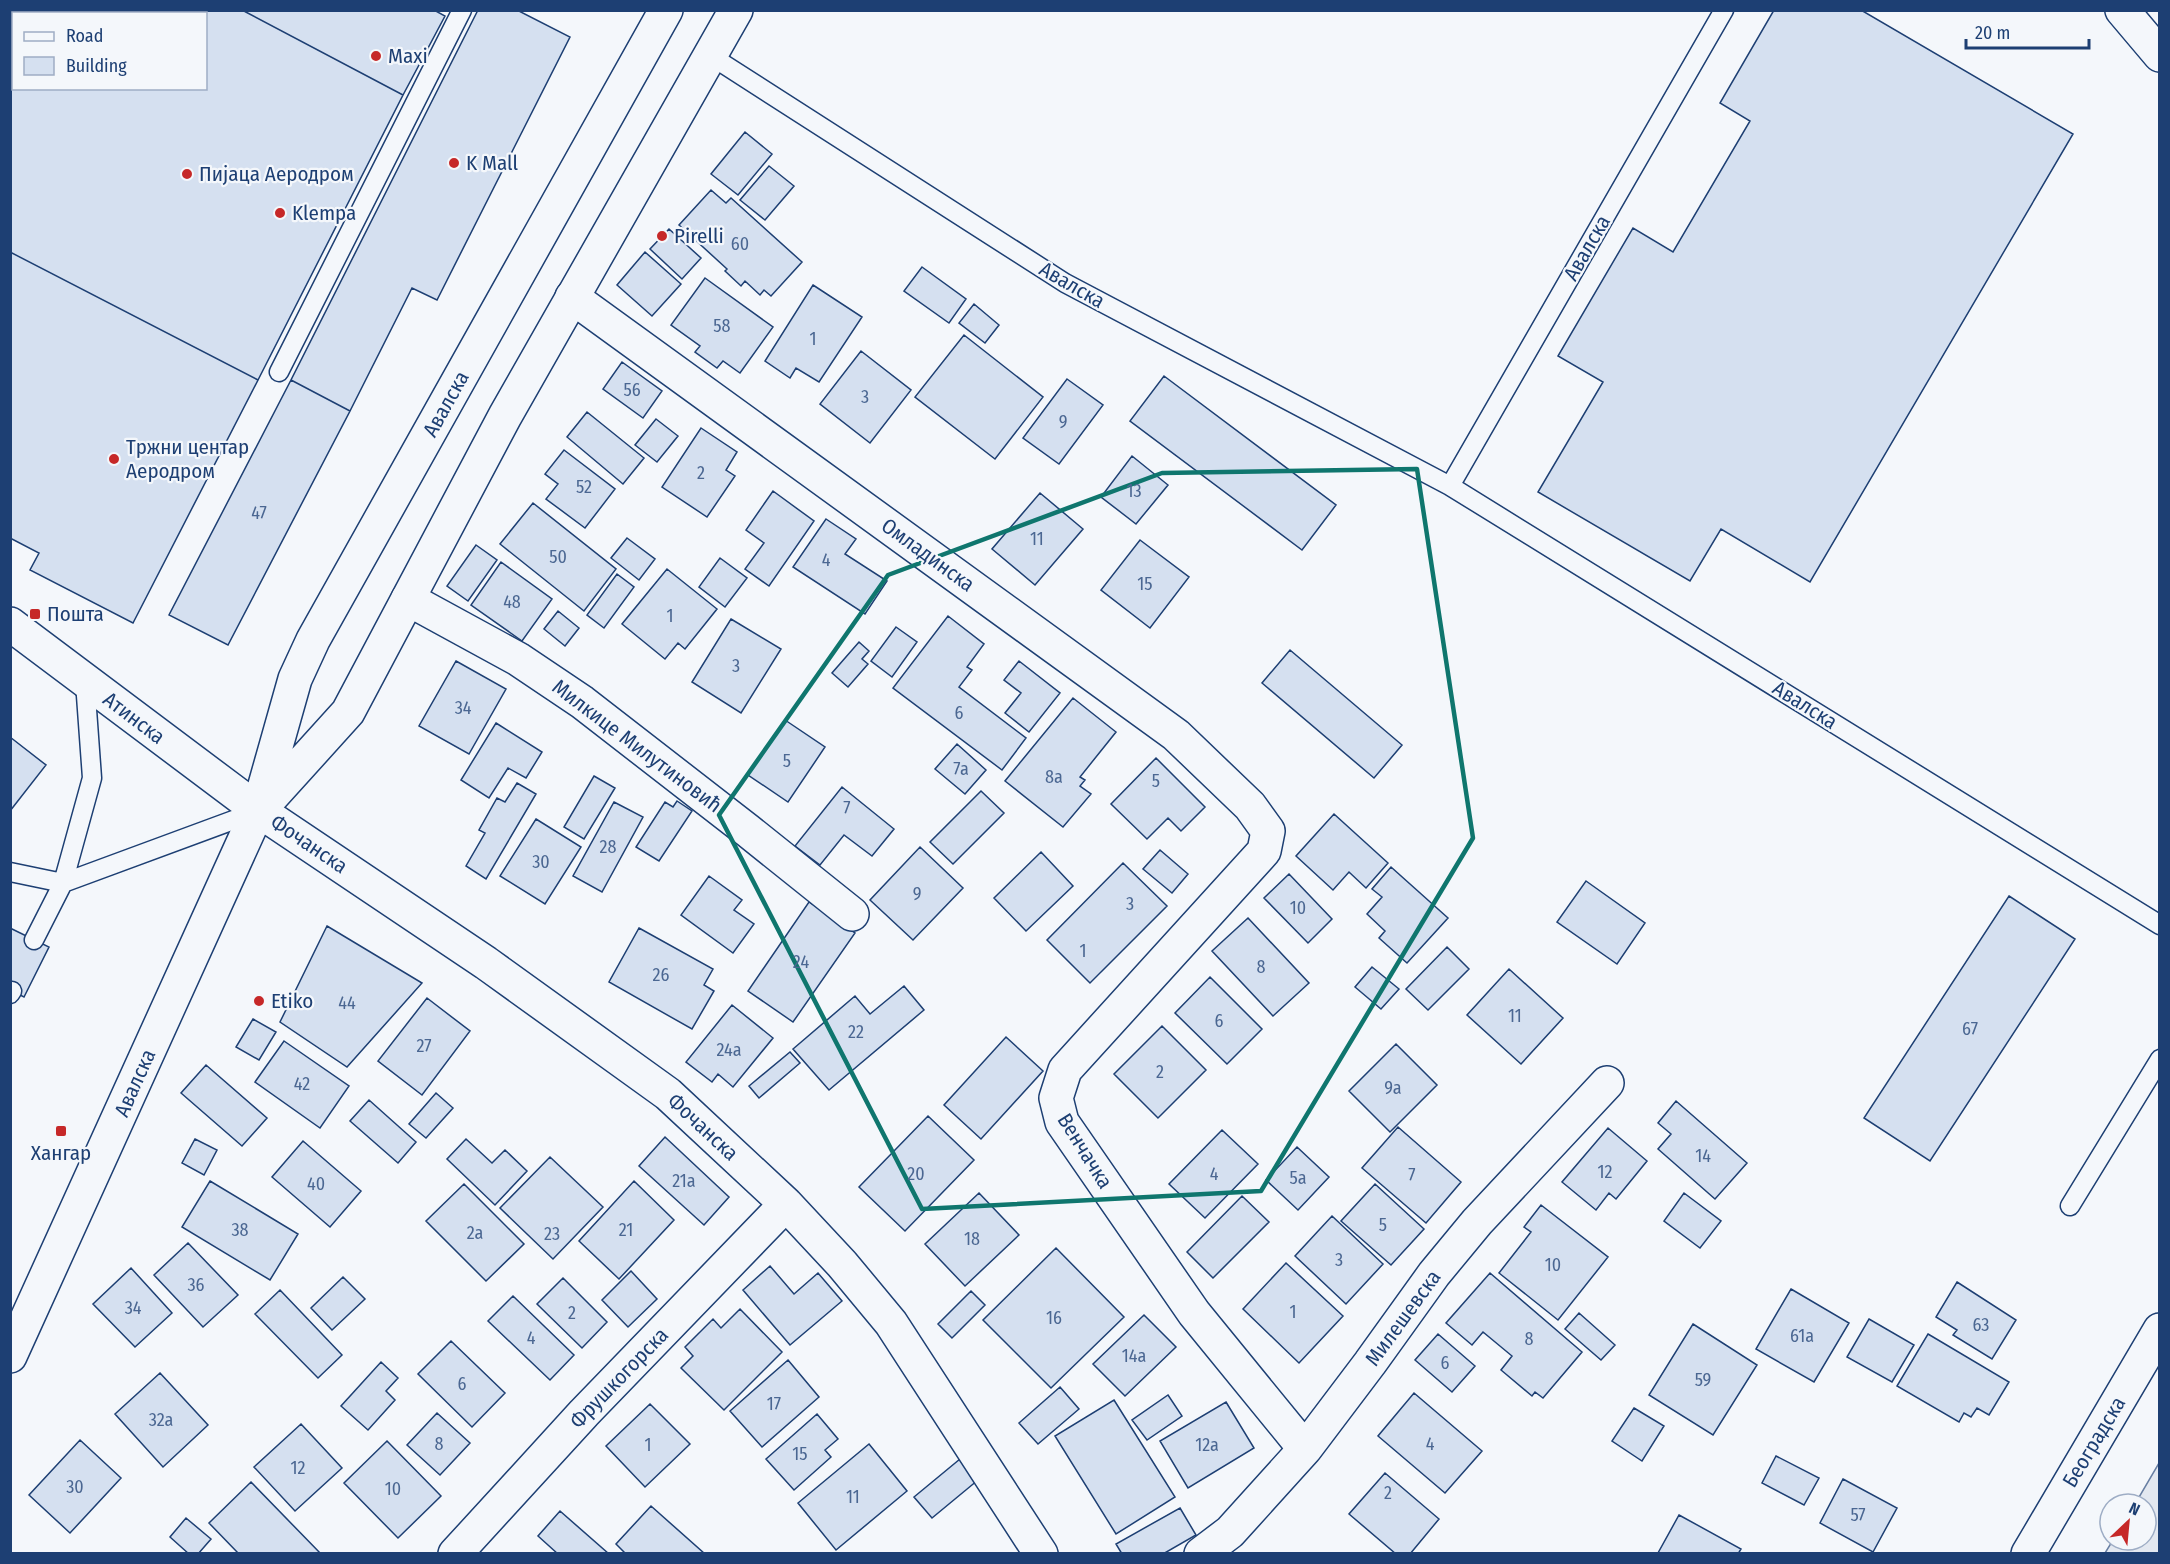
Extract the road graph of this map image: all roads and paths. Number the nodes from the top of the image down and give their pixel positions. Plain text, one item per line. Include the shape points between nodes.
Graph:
1 (462, 10) edge
2 (666, 10) edge
3 (736, 10) edge
4 (1724, 10) edge
5 (2122, 10) edge
6 (2160, 55) edge
7 (711, 56) junction
8 (572, 297) junction
9 (279, 372) dead end
10 (1450, 486) junction
11 (408, 599) junction
12 (10, 624) edge
13 (85, 682) junction
14 (258, 810) junction
15 (1268, 831) joint
16 (10, 872) edge
17 (63, 883) junction
18 (852, 914) dead end
19 (2160, 925) edge
20 (34, 940) dead end
21 (2160, 1059) edge
22 (1606, 1083) dead end
23 (786, 1204) junction
24 (2070, 1206) dead end
25 (18, 1318) edge
26 (2160, 1330) edge
27 (10, 1356) edge
28 (1305, 1449) junction
29 (455, 1554) edge
30 (1041, 1554) edge
31 (1201, 1554) edge
32 (2028, 1554) edge

1 - 9 lane
2 - 14 street, Авалска via 313,640 295,679
3 - 7 street, Авалска
4 - 10 lane, Авалска
5 - 6 street
7 - 8 street, Авалска
7 - 10 lane, Авалска via 1065,283
8 - 11 street, Авалска
8 - 15 street, Омладинска via 1176,735 1250,806
10 - 19 lane, Авалска
11 - 14 street, Авалска via 348,712
11 - 18 street, Милкице Милутиновић via 518,659 582,702
12 - 13 street, Атинска
13 - 14 street, Атинска
13 - 17 lane via 92,778
14 - 17 lane
14 - 23 street, Фочанска via 486,963 668,1094
14 - 25 street, Авалска
15 - 28 street, Венчачка via 1264,850 1065,1070 1056,1098 1062,1122 1194,1313
16 - 17 lane
17 - 20 lane
21 - 24 lane
22 - 28 street, Милешевска via 1434,1274
23 - 29 street, Фрушкогорска via 584,1413
23 - 30 street, Фочанска via 891,1323
25 - 27 street, Авалска
26 - 32 street, Београдска
28 - 31 street, Милешевска via 1230,1532

